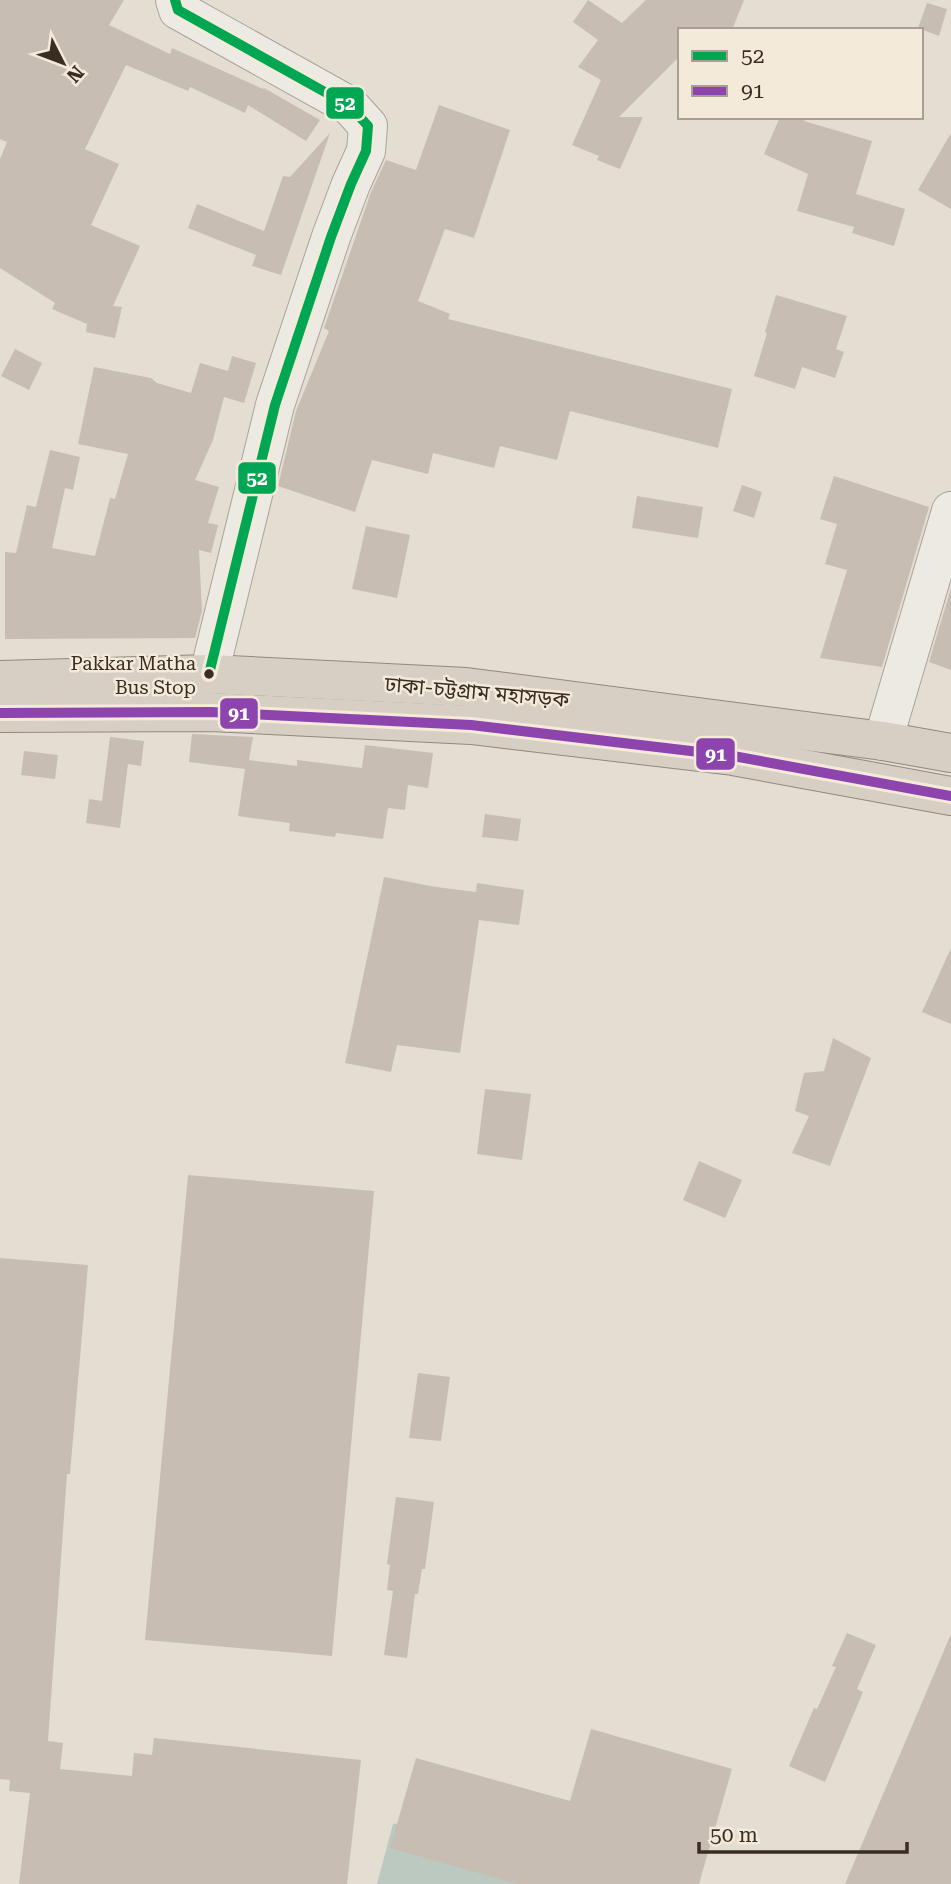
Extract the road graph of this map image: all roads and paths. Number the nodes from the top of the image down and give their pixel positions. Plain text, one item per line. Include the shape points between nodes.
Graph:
1 (175, 0) edge
2 (951, 511) edge
3 (209, 674) junction
4 (0, 680) edge
5 (0, 713) edge
6 (883, 741) junction
7 (951, 753) edge
8 (951, 796) edge

1 - 3 street via 178,10 350,106 368,127 366,151 331,237 275,405
2 - 6 street
3 - 4 highway, ঢাকা-চট্টগ্রাম মহাসড়ক
3 - 6 highway, ঢাকা-চট্টগ্রাম মহাসড়ক via 466,687
5 - 8 highway, ঢাকা-চট্টগ্রাম মহাসড়ক via 211,712 471,725 733,757
6 - 7 highway, ঢাকা-চট্টগ্রাম মহাসড়ক

